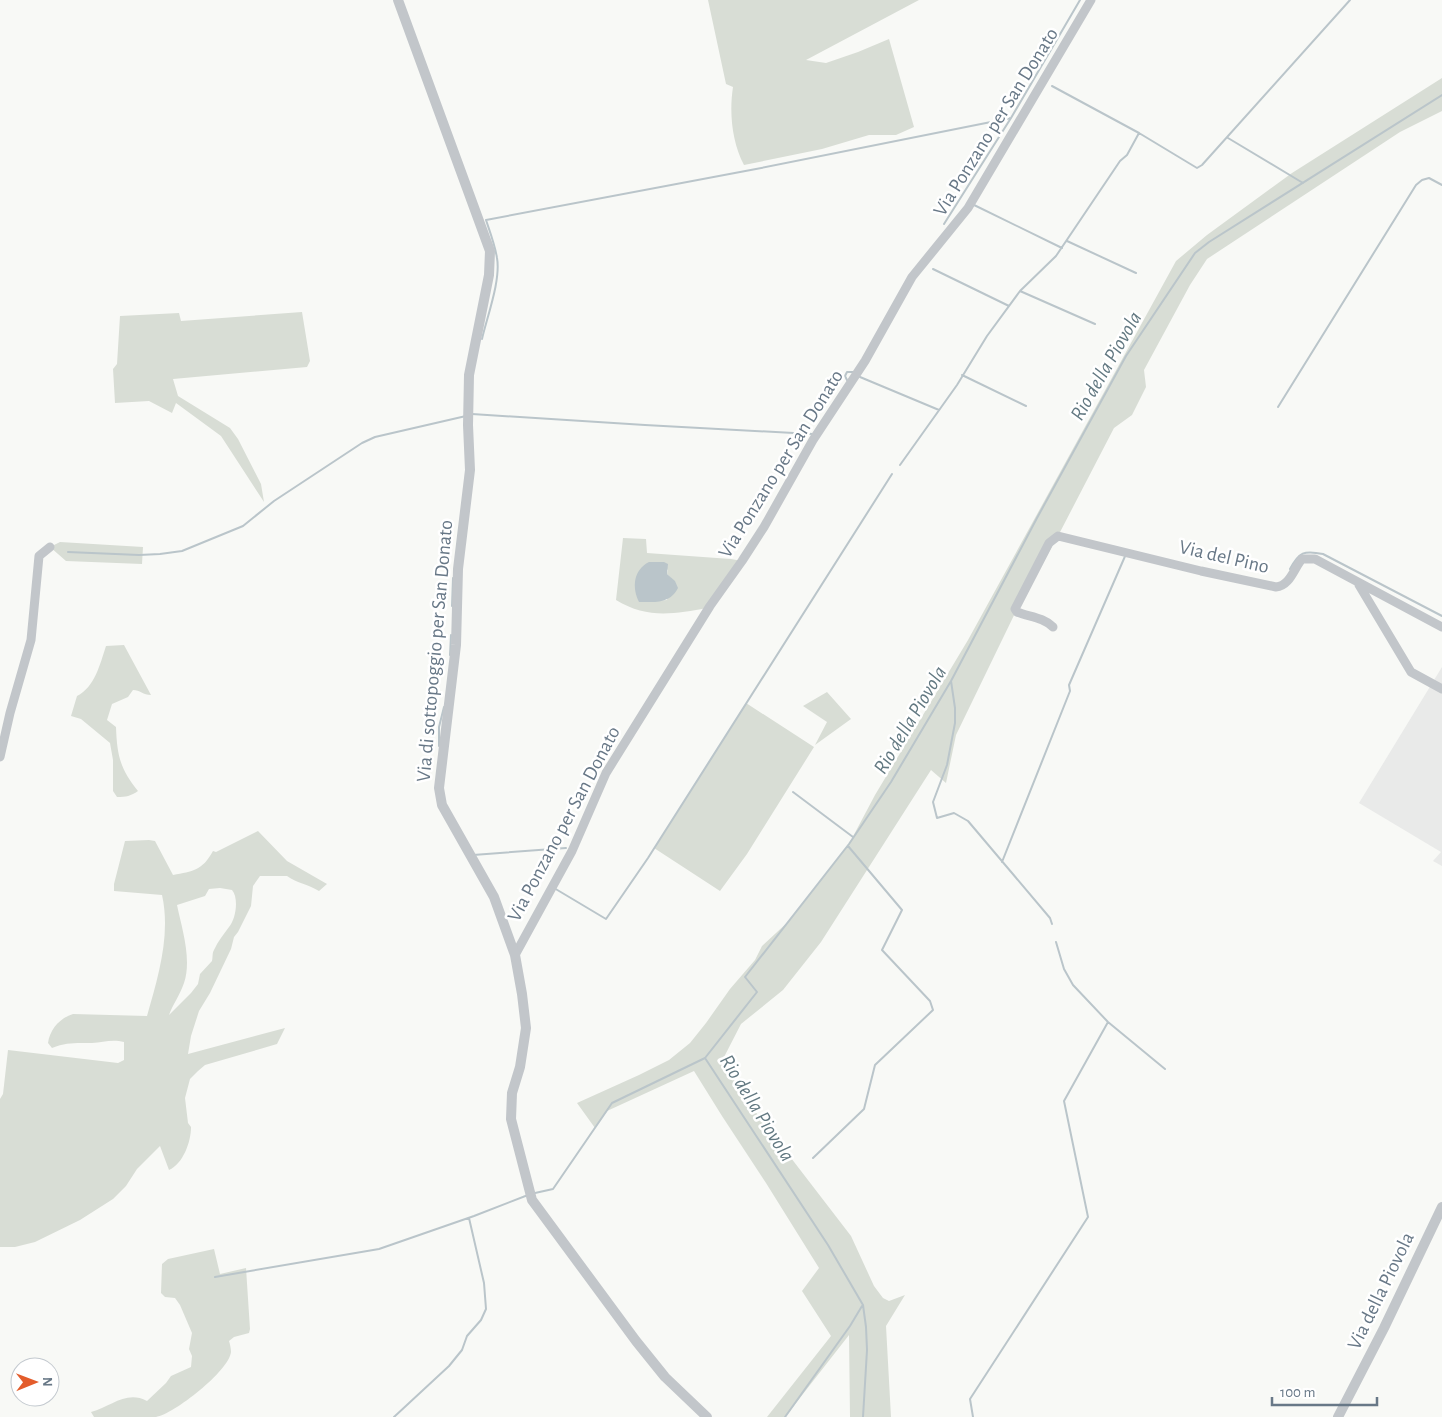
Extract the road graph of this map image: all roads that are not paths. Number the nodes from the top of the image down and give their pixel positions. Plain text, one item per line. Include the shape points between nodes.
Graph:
1 (398, 0) edge
2 (1091, 0) edge
3 (50, 547) dead end
4 (1356, 582) junction
5 (1053, 627) dead end
6 (1442, 628) edge
7 (1442, 689) edge
8 (0, 757) edge
9 (515, 955) junction
10 (1442, 1207) edge
11 (707, 1417) edge
12 (1338, 1417) edge

1 - 9 street, Via di sottopoggio per San Donato via 490,251 489,275 469,375 470,470 458,569 456,645 438,788 442,805 494,897
2 - 9 street, Via Ponzano per San Donato via 971,204 912,276 865,361 813,440 764,527 710,606 606,773 572,851
3 - 8 street via 39,556 31,640
4 - 5 street, Via del Pino via 1309,558 1302,559 1286,584 1276,587 1058,536 1049,543 1015,609
4 - 6 street, Via del Pino
4 - 7 street via 1411,672
9 - 11 street, Via di sottopoggio per San Donato via 526,1028 512,1094 511,1119 530,1194 665,1378
10 - 12 street, Via della Piovola

